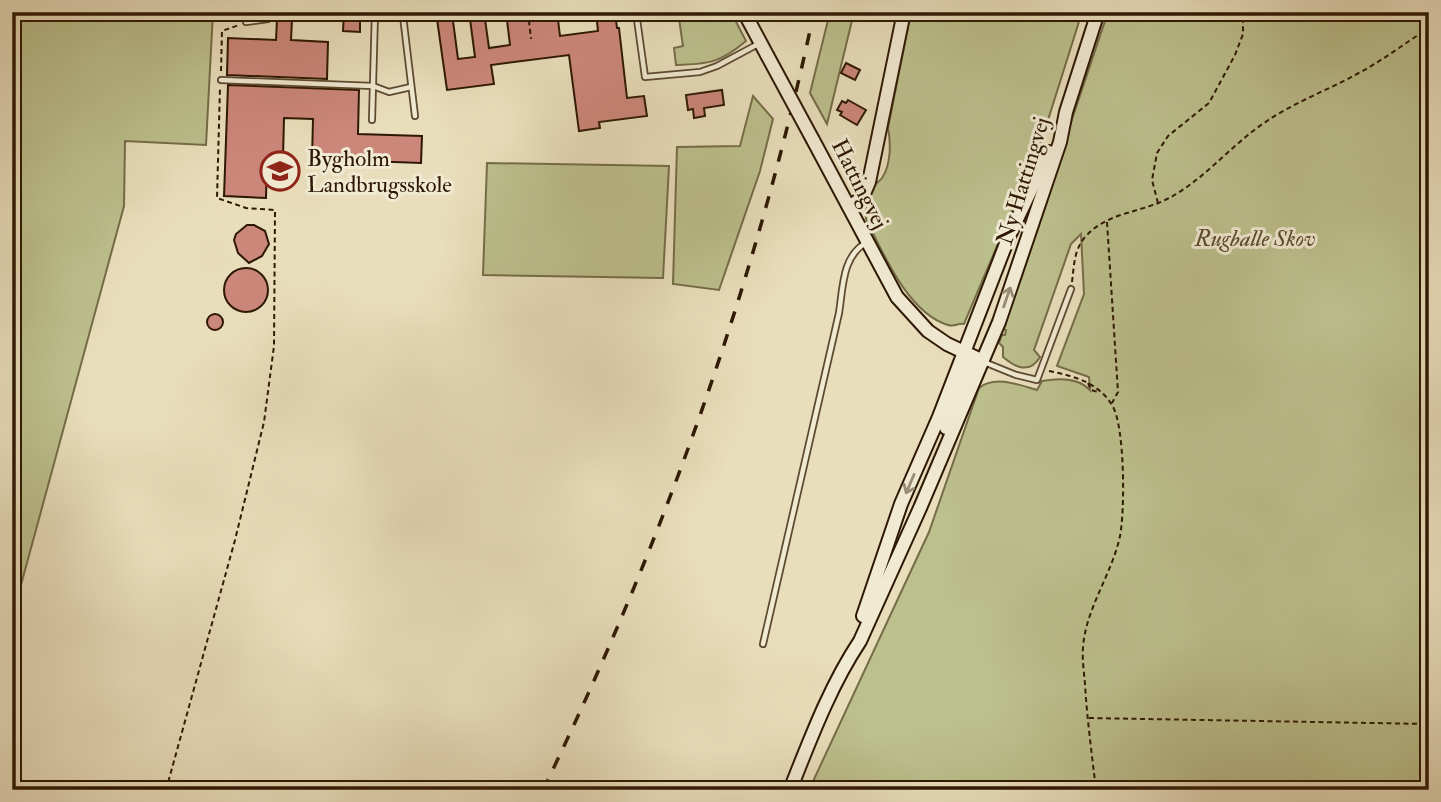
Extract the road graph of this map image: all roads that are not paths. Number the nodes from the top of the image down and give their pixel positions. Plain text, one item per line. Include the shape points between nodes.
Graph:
1 (278, 12) edge
2 (375, 12) edge
3 (636, 12) edge
4 (744, 12) edge
5 (904, 12) edge
6 (1098, 12) edge
7 (403, 16) dead end
8 (246, 22) road end
9 (761, 43) junction
10 (220, 80) road end
11 (373, 86) junction
12 (411, 87) junction
13 (1066, 112) junction
14 (415, 117) dead end
15 (372, 120) dead end
16 (849, 207) junction
17 (866, 243) junction
18 (1071, 289) road end
19 (965, 353) junction
20 (983, 361) junction
21 (920, 508) junction
22 (763, 644) dead end
23 (848, 659) junction
24 (790, 790) edge

1 - 8 lane via 268,19
2 - 11 lane
3 - 9 lane via 645,77 700,72
4 - 9 street, Hattingvej
5 - 16 street via 869,182 862,198
6 - 13 street, Ny Hattingvej
7 - 12 lane
9 - 16 street, Hattingvej, bridge
10 - 11 lane
11 - 12 lane via 388,92
11 - 15 lane
12 - 14 lane
13 - 19 street via 1009,236
20 -> 13 street, Ny Hattingvej via 1054,160
16 - 17 street, Hattingvej
17 - 19 street, Hattingvej via 897,297 928,331
17 - 22 lane via 848,259
18 - 20 lane via 1037,380
19 - 20 street, Hattingvej
19 - 21 street via 969,371 931,466
19 -> 23 street via 901,504
20 - 21 street
21 - 23 street
23 - 24 street

